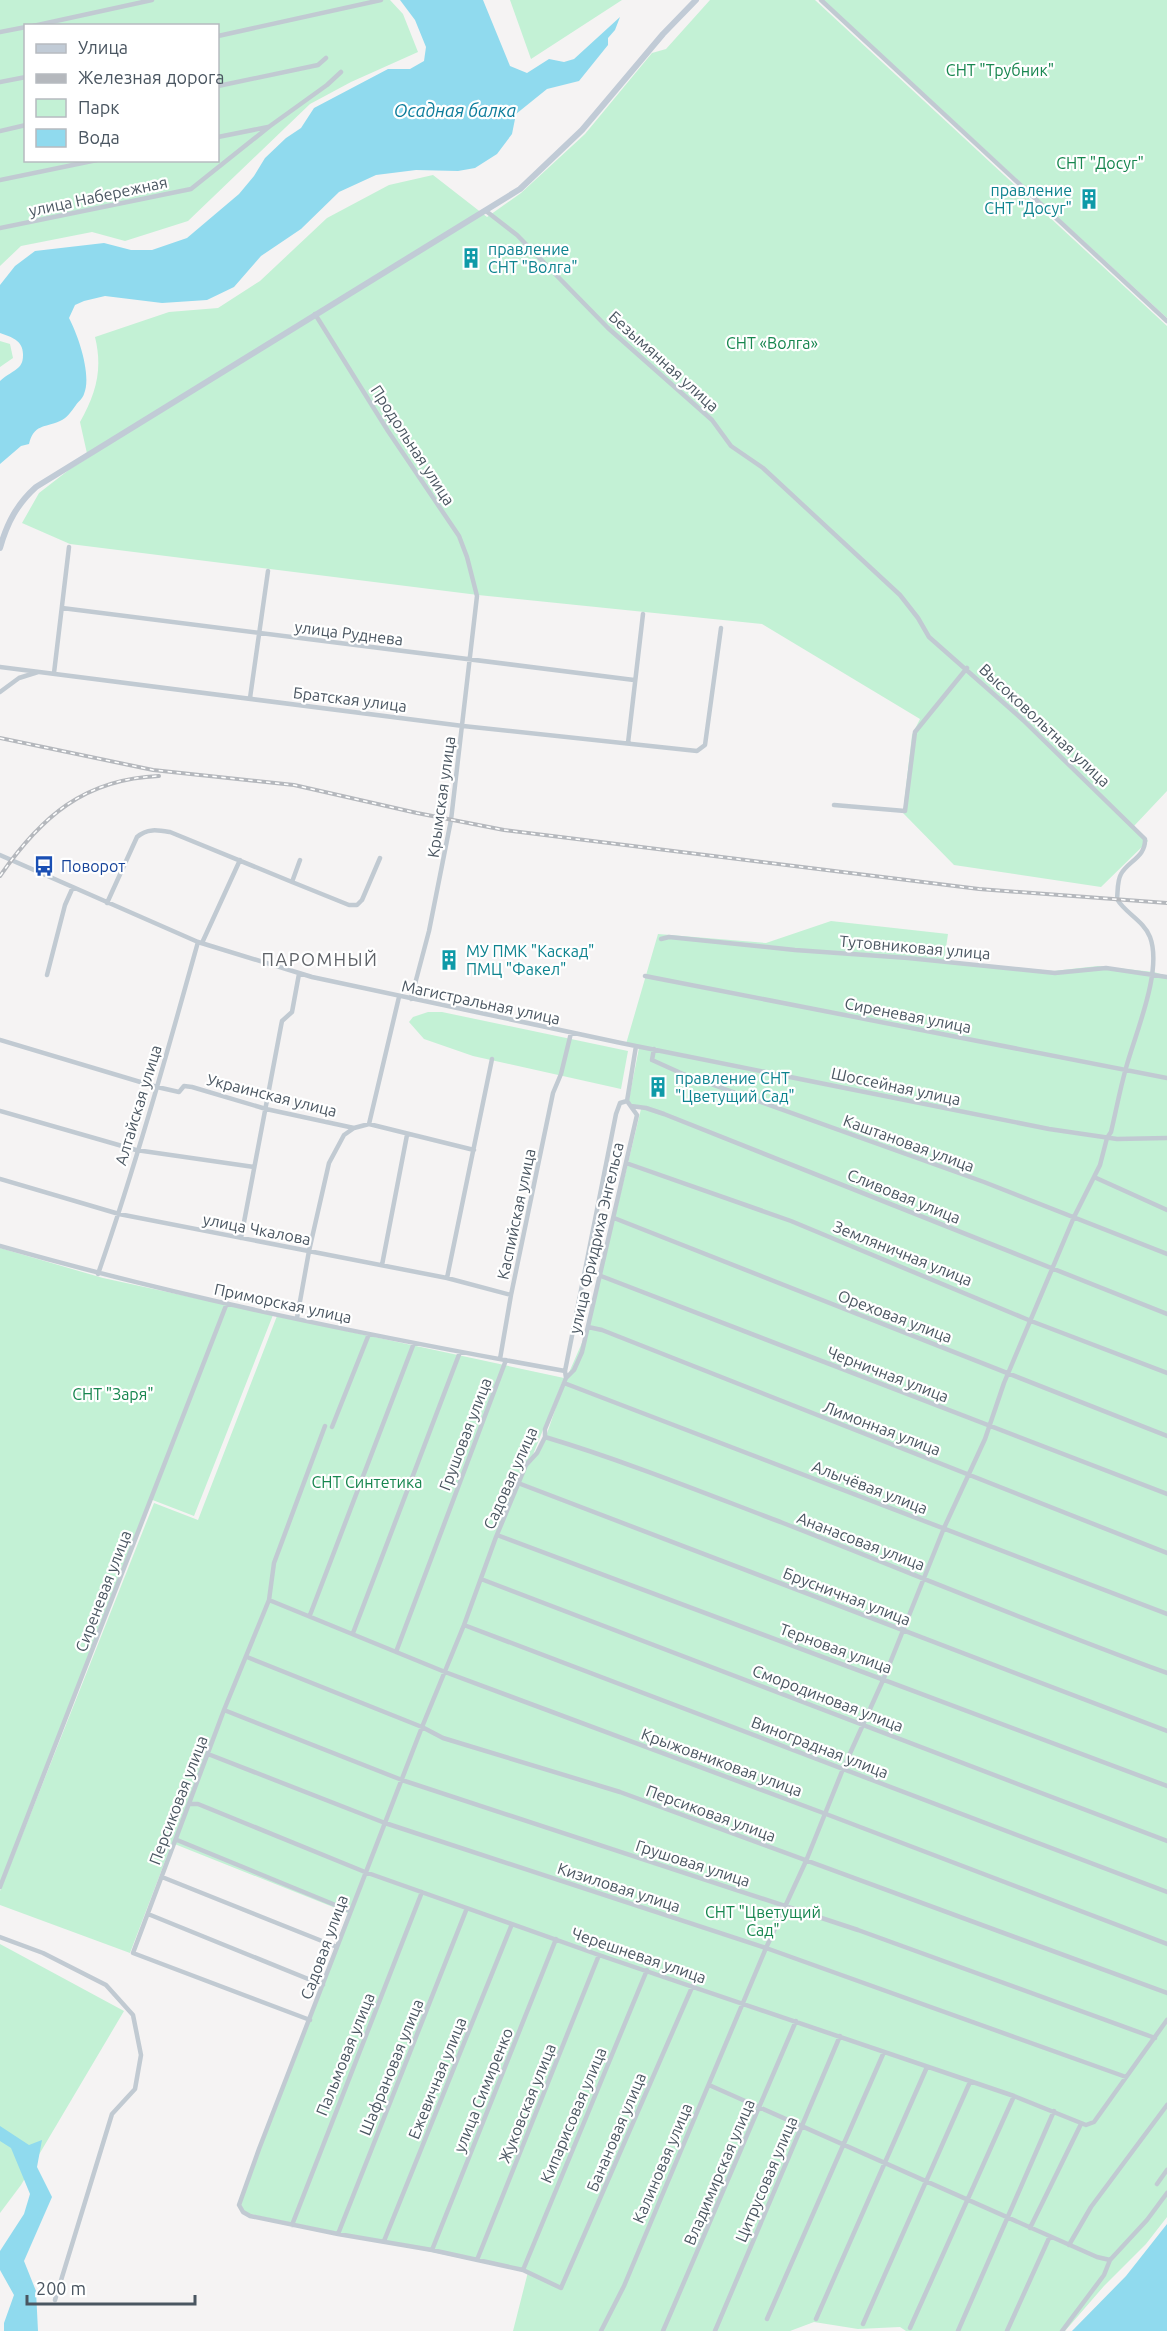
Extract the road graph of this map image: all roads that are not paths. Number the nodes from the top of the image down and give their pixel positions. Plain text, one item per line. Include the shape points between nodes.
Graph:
1 (152, 0) edge
2 (381, 0) edge
3 (696, 0) edge
4 (821, 0) edge
5 (42, 24) edge
6 (24, 27) edge
7 (0, 32) edge
8 (219, 36) edge
9 (326, 58) dead end
10 (341, 72) dead end
11 (24, 76) edge
12 (0, 82) edge
13 (219, 86) edge
14 (24, 125) edge
15 (270, 126) junction
16 (0, 131) edge
17 (219, 136) edge
18 (87, 162) edge
19 (0, 180) edge
20 (486, 211) junction
21 (0, 228) edge
22 (315, 314) junction
23 (1167, 321) edge
24 (69, 547) dead end
25 (0, 548) edge
26 (268, 571) dead end
27 (477, 596) joint
28 (62, 608) junction
29 (643, 614) dead end
30 (721, 628) dead end
31 (925, 632) joint
32 (259, 634) junction
33 (471, 660) junction
34 (0, 667) edge
35 (967, 668) junction
36 (40, 672) junction
37 (54, 673) junction
38 (634, 680) junction
39 (0, 692) edge
40 (250, 698) junction
41 (463, 726) junction
42 (627, 743) junction
43 (834, 805) dead end
44 (1144, 839) joint
45 (0, 855) edge
46 (380, 858) dead end
47 (240, 860) junction
48 (300, 860) dead end
49 (292, 882) junction
50 (73, 887) junction
51 (107, 903) junction
52 (661, 939) dead end
53 (200, 942) junction
54 (299, 974) junction
55 (1152, 974) junction
56 (47, 975) dead end
57 (645, 976) dead end
58 (1167, 977) edge
59 (399, 996) junction
60 (411, 999) junction
61 (571, 1033) junction
62 (0, 1040) edge
63 (621, 1043) joint
64 (636, 1046) junction
65 (654, 1049) junction
66 (492, 1059) dead end
67 (1125, 1070) junction
68 (1167, 1078) edge
69 (157, 1087) junction
70 (627, 1101) junction
71 (631, 1106) junction
72 (266, 1109) junction
73 (0, 1112) edge
74 (369, 1124) junction
75 (354, 1128) junction
76 (407, 1135) junction
77 (1107, 1138) junction
78 (1167, 1138) edge
79 (136, 1150) junction
80 (474, 1150) junction
81 (626, 1163) junction
82 (254, 1167) junction
83 (1094, 1177) junction
84 (0, 1179) edge
85 (1167, 1210) edge
86 (118, 1214) junction
87 (1074, 1217) junction
88 (614, 1218) junction
89 (241, 1238) junction
90 (0, 1246) edge
91 (309, 1251) junction
92 (1167, 1254) edge
93 (382, 1265) junction
94 (1052, 1268) junction
95 (98, 1274) junction
96 (601, 1276) junction
97 (447, 1278) junction
98 (511, 1295) junction
99 (227, 1303) junction
100 (1167, 1314) edge
101 (297, 1318) junction
102 (1031, 1321) junction
103 (588, 1327) junction
104 (369, 1334) junction
105 (414, 1343) junction
106 (460, 1352) junction
107 (503, 1360) junction
108 (565, 1371) junction
109 (1009, 1373) junction
110 (1167, 1373) edge
111 (564, 1383) junction
112 (325, 1426) dead end
113 (332, 1427) dead end
114 (990, 1427) junction
115 (1167, 1436) edge
116 (544, 1437) junction
117 (969, 1474) junction
118 (518, 1483) junction
119 (1167, 1494) edge
120 (944, 1528) junction
121 (497, 1535) junction
122 (1167, 1553) edge
123 (481, 1579) junction
124 (925, 1579) junction
125 (269, 1600) junction
126 (1167, 1614) edge
127 (310, 1616) junction
128 (464, 1625) junction
129 (904, 1630) junction
130 (353, 1634) junction
131 (396, 1652) junction
132 (247, 1657) junction
133 (445, 1672) junction
134 (1167, 1673) edge
135 (884, 1678) junction
136 (224, 1710) junction
137 (863, 1724) junction
138 (422, 1727) junction
139 (1167, 1731) edge
140 (208, 1754) junction
141 (843, 1769) junction
142 (402, 1780) junction
143 (1167, 1786) edge
144 (190, 1804) junction
145 (826, 1814) junction
146 (385, 1823) junction
147 (177, 1840) junction
148 (1167, 1841) edge
149 (806, 1861) junction
150 (366, 1872) junction
151 (162, 1877) junction
152 (0, 1887) edge
153 (422, 1892) junction
154 (1167, 1892) edge
155 (784, 1905) junction
156 (467, 1908) junction
157 (350, 1911) junction
158 (148, 1914) junction
159 (512, 1924) junction
160 (0, 1937) edge
161 (556, 1939) junction
162 (1167, 1944) edge
163 (337, 1947) junction
164 (766, 1948) junction
165 (599, 1954) junction
166 (647, 1970) junction
167 (323, 1985) junction
168 (693, 1985) junction
169 (1167, 1993) edge
170 (743, 2003) junction
171 (310, 2020) junction
172 (1167, 2020) edge
173 (796, 2021) junction
174 (840, 2036) junction
175 (1155, 2038) junction
176 (884, 2052) junction
177 (927, 2067) junction
178 (1126, 2077) junction
179 (970, 2082) junction
180 (709, 2085) junction
181 (1014, 2096) junction
182 (1167, 2104) edge
183 (760, 2108) junction
184 (1054, 2111) junction
185 (1081, 2124) junction
186 (800, 2126) junction
187 (842, 2145) junction
188 (885, 2163) junction
189 (1167, 2170) edge
190 (926, 2182) junction
191 (1157, 2184) dead end
192 (1167, 2193) edge
193 (967, 2201) junction
194 (1009, 2219) junction
195 (292, 2225) junction
196 (1030, 2228) junction
197 (338, 2234) junction
198 (1050, 2236) junction
199 (384, 2241) junction
200 (1069, 2245) junction
201 (432, 2250) junction
202 (477, 2260) junction
203 (1110, 2260) junction
204 (523, 2270) junction
205 (561, 2288) joint
206 (55, 2300) dead end
207 (767, 2319) dead end
208 (816, 2319) dead end
209 (863, 2324) dead end
210 (910, 2328) dead end
211 (601, 2331) edge
212 (663, 2331) edge
213 (715, 2331) edge
214 (958, 2331) edge
215 (1007, 2331) edge
216 (1062, 2331) edge

1 - 5 street
2 - 8 street
3 - 20 street via 582,130 520,189
4 - 23 street
6 - 7 street
9 - 13 street via 318,65
10 - 15 street, улица Набережная
11 - 12 street
14 - 16 street
15 - 17 street
15 - 21 street, улица Набережная via 191,189
18 - 19 street
20 - 22 street
20 - 31 street, Безымянная улица via 517,235 608,328 712,420 730,446 763,468 900,595
22 - 25 street via 36,488 9,520
22 - 27 street, Продольная улица via 459,536
24 - 28 street
26 - 32 street
27 - 33 street, Крымская улица
28 - 32 street, улица Руднева
28 - 37 street
29 - 38 street
30 - 42 street, Братская улица via 705,745 697,751
31 - 35 street, Высоковольтная улица
32 - 33 street, улица Руднева
32 - 40 street
33 - 38 street, улица Руднева
33 - 41 street, Крымская улица
34 - 36 street, Братская улица
35 - 43 street via 915,732 904,811
35 - 44 street, Высоковольтная улица
36 - 37 street, Братская улица
36 - 39 street via 19,678
37 - 40 street, Братская улица
38 - 42 street
40 - 41 street, Братская улица
41 - 42 street, Братская улица
41 - 60 street, Крымская улица via 443,868
44 - 55 street, Калиновая улица via 1141,854 1119,877 1117,899 1150,937
45 - 50 street, Магистральная улица
46 - 49 street via 357,905
47 - 49 street
47 - 51 street via 170,832 142,832
47 - 53 street, Алтайская улица
48 - 49 street
50 - 51 street, Магистральная улица
50 - 56 street
51 - 53 street, Магистральная улица
52 - 55 street, Тутовниковая улица via 1055,973 1106,968
53 - 54 street, Магистральная улица
53 - 69 street, Алтайская улица
54 - 59 street, Магистральная улица
54 - 72 street via 292,1012 282,1021
55 - 58 street, Тутовниковая улица
55 - 67 street, Калиновая улица
57 - 67 street, Сиреневая улица
59 - 60 street, Магистральная улица
59 - 74 street
60 - 61 street, Магистральная улица
61 - 63 street, Магистральная улица
61 - 98 street, Каспийская улица via 553,1093
62 - 69 street, Украинская улица
63 - 64 street, Шоссейная улица
64 - 65 street, Шоссейная улица
64 - 70 street, улица Фридриха Энгельса
65 - 77 street, Шоссейная улица via 999,1120
65 - 87 street, Каштановая улица via 652,1060 683,1074
66 - 80 street
67 - 68 street, Сиреневая улица
67 - 77 street, Калиновая улица
69 - 72 street, Украинская улица via 179,1092 184,1086 192,1087
69 - 79 street, Алтайская улица
70 - 71 street
70 - 108 street, улица Фридриха Энгельса via 620,1102 616,1114
71 - 81 street, улица Фридриха Энгельса via 637,1114
71 - 94 street, Сливовая улица via 664,1113
72 - 75 street, Украинская улица
72 - 82 street
73 - 79 street
74 - 75 street, Украинская улица
74 - 76 street
75 - 91 street via 344,1135 329,1163
76 - 80 street
76 - 93 street
77 - 78 street, Шоссейная улица
77 - 83 street, Калиновая улица
79 - 82 street
79 - 86 street, Алтайская улица
80 - 97 street
81 - 88 street, улица Фридриха Энгельса
81 - 102 street, Земляничная улица via 791,1221
82 - 89 street
83 - 85 street
83 - 87 street, Калиновая улица
84 - 86 street, улица Чкалова
86 - 89 street, улица Чкалова
86 - 95 street, Алтайская улица
87 - 92 street, Каштановая улица
87 - 94 street, Калиновая улица
88 - 96 street, улица Фридриха Энгельса
88 - 109 street, Ореховая улица
89 - 91 street, улица Чкалова
90 - 95 street, Приморская улица
91 - 93 street, улица Чкалова
91 - 101 street
93 - 97 street, улица Чкалова
94 - 100 street, Сливовая улица
94 - 102 street, Калиновая улица
95 - 99 street, Приморская улица
96 - 103 street, улица Фридриха Энгельса
96 - 114 street, Черничная улица
97 - 98 street, улица Чкалова
98 - 107 street, Каспийская улица
99 - 101 street, Приморская улица
99 - 152 street, Сиреневая улица
101 - 104 street, Приморская улица
102 - 109 street, Калиновая улица
102 - 110 street, Земляничная улица
103 - 111 street, улица Фридриха Энгельса via 577,1364
103 - 117 street, Лимонная улица
104 - 105 street, Приморская улица
104 - 113 street
105 - 106 street, Приморская улица
105 - 127 street
106 - 107 street, Приморская улица
106 - 130 street
107 - 108 street, Приморская улица
107 - 131 street, Грушовая улица
108 - 111 street, улица Фридриха Энгельса
109 - 114 street, Калиновая улица
109 - 115 street, Ореховая улица
111 - 116 street, Садовая улица
111 - 120 street, Алычёвая улица
112 - 125 street, Персиковая улица via 274,1563
114 - 117 street, Калиновая улица
114 - 119 street, Черничная улица
116 - 118 street, Садовая улица
116 - 124 street, Ананасовая улица via 707,1494
117 - 120 street, Калиновая улица
117 - 122 street, Лимонная улица
118 - 121 street, Садовая улица
118 - 129 street, Брусничная улица
120 - 124 street, Калиновая улица
120 - 126 street, Алычёвая улица
121 - 123 street, Садовая улица
121 - 135 street, Терновая улица
123 - 128 street, Садовая улица
123 - 137 street, Смородиновая улица
124 - 129 street, Калиновая улица
124 - 134 street, Ананасовая улица
125 - 127 street, Крыжовниковая улица
125 - 132 street, Персиковая улица
127 - 130 street, Крыжовниковая улица
128 - 133 street, Садовая улица
128 - 141 street, Виноградная улица
129 - 135 street, Калиновая улица
129 - 139 street, Брусничная улица
130 - 131 street, Крыжовниковая улица
131 - 133 street, Крыжовниковая улица
132 - 136 street, Персиковая улица
132 - 138 street, Персиковая улица
133 - 138 street, Садовая улица
133 - 145 street, Крыжовниковая улица
135 - 137 street, Калиновая улица
135 - 143 street, Терновая улица
136 - 140 street, Персиковая улица
136 - 142 street, Грушовая улица
137 - 141 street, Калиновая улица
137 - 148 street, Смородиновая улица
138 - 142 street, Садовая улица
138 - 149 street, Персиковая улица via 443,1738 620,1792
140 - 144 street, Персиковая улица
140 - 146 street, Кизиловая улица
141 - 145 street, Калиновая улица
141 - 154 street, Виноградная улица
142 - 146 street, Садовая улица
142 - 155 street, Грушовая улица
144 - 147 street, Персиковая улица
144 - 150 street, Черешневая улица
145 - 149 street, Калиновая улица
145 - 162 street, Крыжовниковая улица
146 - 150 street, Садовая улица
146 - 164 street, Кизиловая улица
147 - 151 street, Персиковая улица
147 - 157 street
149 - 155 street, Калиновая улица
149 - 169 street, Персиковая улица
150 - 153 street, Черешневая улица
150 - 157 street, Садовая улица
151 - 158 street, Персиковая улица
151 - 163 street
153 - 156 street, Черешневая улица
153 - 195 street, Пальмовая улица
155 - 164 street, Калиновая улица
155 - 175 street, Грушовая улица
156 - 159 street, Черешневая улица
156 - 197 street, Шафрановая улица
157 - 163 street, Садовая улица
158 - 167 street
158 - 171 street, Персиковая улица via 133,1953
159 - 161 street, Черешневая улица
159 - 199 street, Ежевичная улица
160 - 206 street via 43,1953 106,1985 132,2015 141,2055 135,2089 112,2114
161 - 165 street, Черешневая улица
161 - 201 street, улица Симиренко
163 - 167 street, Садовая улица
164 - 170 street, Калиновая улица
164 - 178 street, Кизиловая улица
165 - 166 street, Черешневая улица
165 - 202 street, Жуковская улица
166 - 168 street, Черешневая улица
166 - 204 street, Кипарисовая улица
167 - 171 street, Садовая улица
168 - 170 street, Черешневая улица
168 - 205 street, Банановая улица
170 - 173 street, Черешневая улица
170 - 180 street, Калиновая улица
171 - 195 street, Садовая улица via 240,2205 247,2215
172 - 175 street
173 - 174 street, Черешневая улица
173 - 183 street, Владимирская улица
174 - 176 street, Черешневая улица
174 - 186 street, Цитрусовая улица
175 - 178 street
176 - 177 street, Черешневая улица
176 - 187 street
177 - 179 street, Черешневая улица
177 - 188 street
178 - 185 street via 1094,2122
179 - 181 street, Черешневая улица
179 - 190 street
180 - 183 street
180 - 211 street, Калиновая улица
181 - 184 street, Черешневая улица
181 - 193 street
182 - 200 street via 1091,2207
183 - 186 street
183 - 212 street, Владимирская улица
184 - 185 street, Черешневая улица
184 - 194 street
185 - 196 street
186 - 187 street
186 - 213 street, Цитрусовая улица
187 - 188 street
187 - 207 street
188 - 190 street
188 - 208 street
189 - 191 street
190 - 193 street
190 - 209 street
192 - 203 street
193 - 194 street
193 - 210 street
194 - 196 street
194 - 214 street
195 - 197 street, Садовая улица
196 - 198 street
197 - 199 street, Садовая улица
198 - 200 street
198 - 215 street
199 - 201 street, Садовая улица
200 - 203 street
201 - 202 street, Садовая улица
202 - 204 street, Садовая улица
203 - 216 street via 1104,2275
204 - 205 street, Садовая улица

